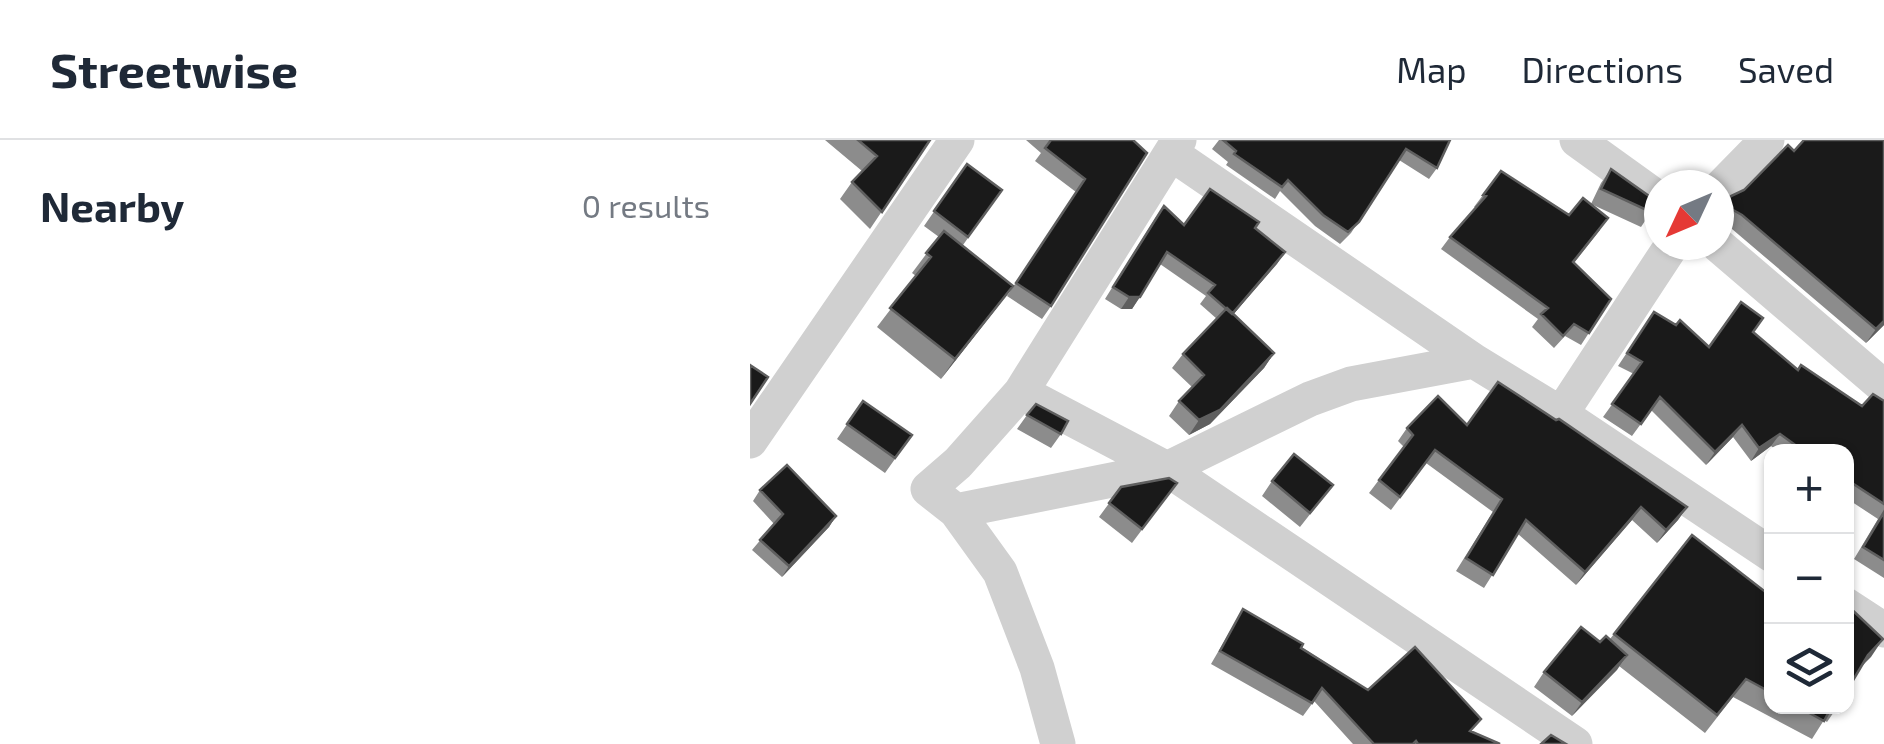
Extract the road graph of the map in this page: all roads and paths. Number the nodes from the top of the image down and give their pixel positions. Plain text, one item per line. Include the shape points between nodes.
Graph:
1 (957, 140) edge
2 (1577, 140) edge
3 (1768, 140) edge
4 (1175, 147) edge
5 (1734, 174) edge
6 (1644, 188) edge
7 (1734, 259) edge
8 (1662, 260) edge
9 (1474, 361) junction
10 (1884, 387) edge
11 (1021, 392) junction
12 (1560, 414) junction
13 (750, 441) edge
14 (1167, 468) junction
15 (956, 510) junction
16 (1764, 550) edge
17 (1854, 610) edge
18 (1884, 630) edge
19 (1058, 744) edge
20 (1574, 744) edge

1 - 13 street
2 - 6 street
3 - 5 street
4 - 9 street
4 - 11 street
7 - 10 street
8 - 12 street
9 - 12 street
9 - 14 street via 1351,384
11 - 14 street
11 - 15 street via 928,488
12 - 16 street
14 - 15 street
14 - 20 street
15 - 19 street via 1000,572 1038,668
17 - 18 street

